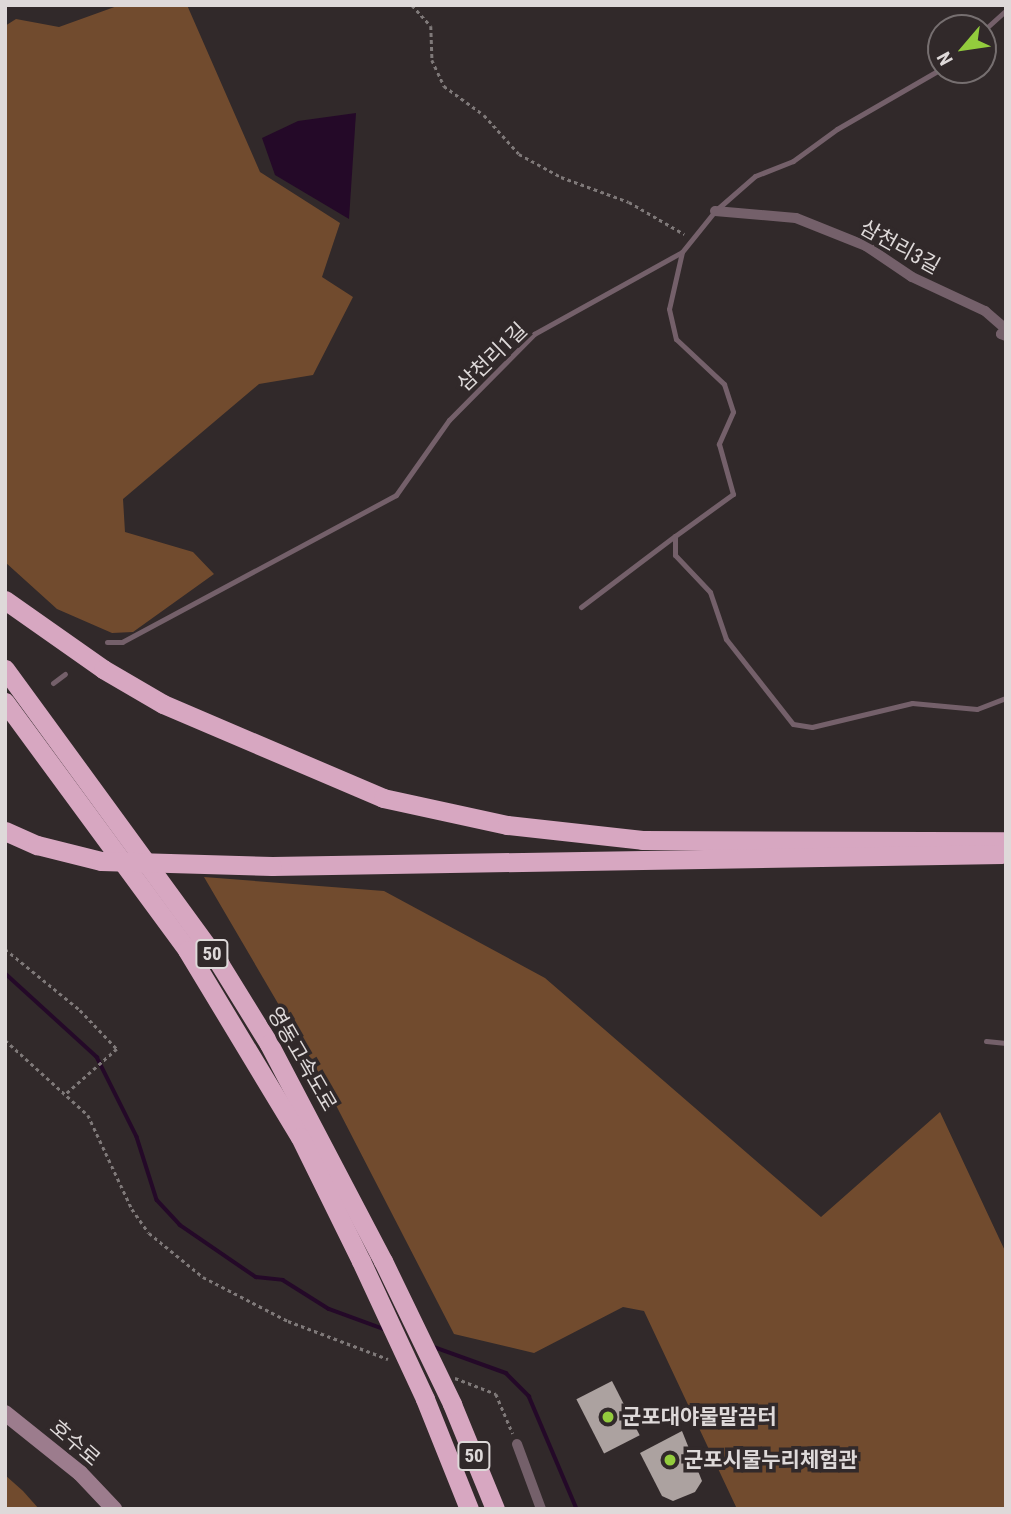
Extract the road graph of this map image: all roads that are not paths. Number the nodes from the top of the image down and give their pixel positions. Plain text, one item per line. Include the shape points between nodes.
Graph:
1 (927, 77) edge
2 (715, 211) junction
3 (682, 253) junction
4 (1006, 336) edge
5 (675, 536) junction
6 (5, 600) edge
7 (581, 607) dead end
8 (107, 642) dead end
9 (5, 669) edge
10 (65, 674) dead end
11 (53, 683) dead end
12 (1006, 698) edge
13 (5, 702) edge
14 (5, 831) edge
15 (1006, 841) edge
16 (1006, 854) edge
17 (986, 1041) dead end
18 (1006, 1043) edge
19 (5, 1413) edge
20 (517, 1444) road end
21 (114, 1509) edge
22 (469, 1509) edge
23 (495, 1509) edge
24 (541, 1509) edge

1 - 2 lane, 삼천리1길 via 793,161 755,176
2 - 3 lane, 삼천리1길
2 - 4 street, 삼천리3길 via 796,218 866,246 912,277 985,311 1006,330 1001,334
3 - 5 lane via 669,309 676,339 724,384 733,412 719,444 733,494
3 - 8 lane, 삼천리1길 via 534,334 449,420 396,495 121,642
5 - 7 lane
5 - 12 lane via 675,555 710,593 726,639 793,724 811,727 912,703 977,709
6 - 15 highway via 103,669 163,704 383,798 507,825 642,840
9 - 23 highway, 영동고속도로 / 50, bridge via 219,963 269,1044 383,1261 452,1404
10 - 11 lane
13 - 22 highway, 영동고속도로 / 50, bridge via 187,950 300,1137 425,1399
14 - 16 highway, bridge via 37,845 101,861 272,866
17 - 18 lane
19 - 21 street, 호수로 via 80,1473
20 - 24 street

